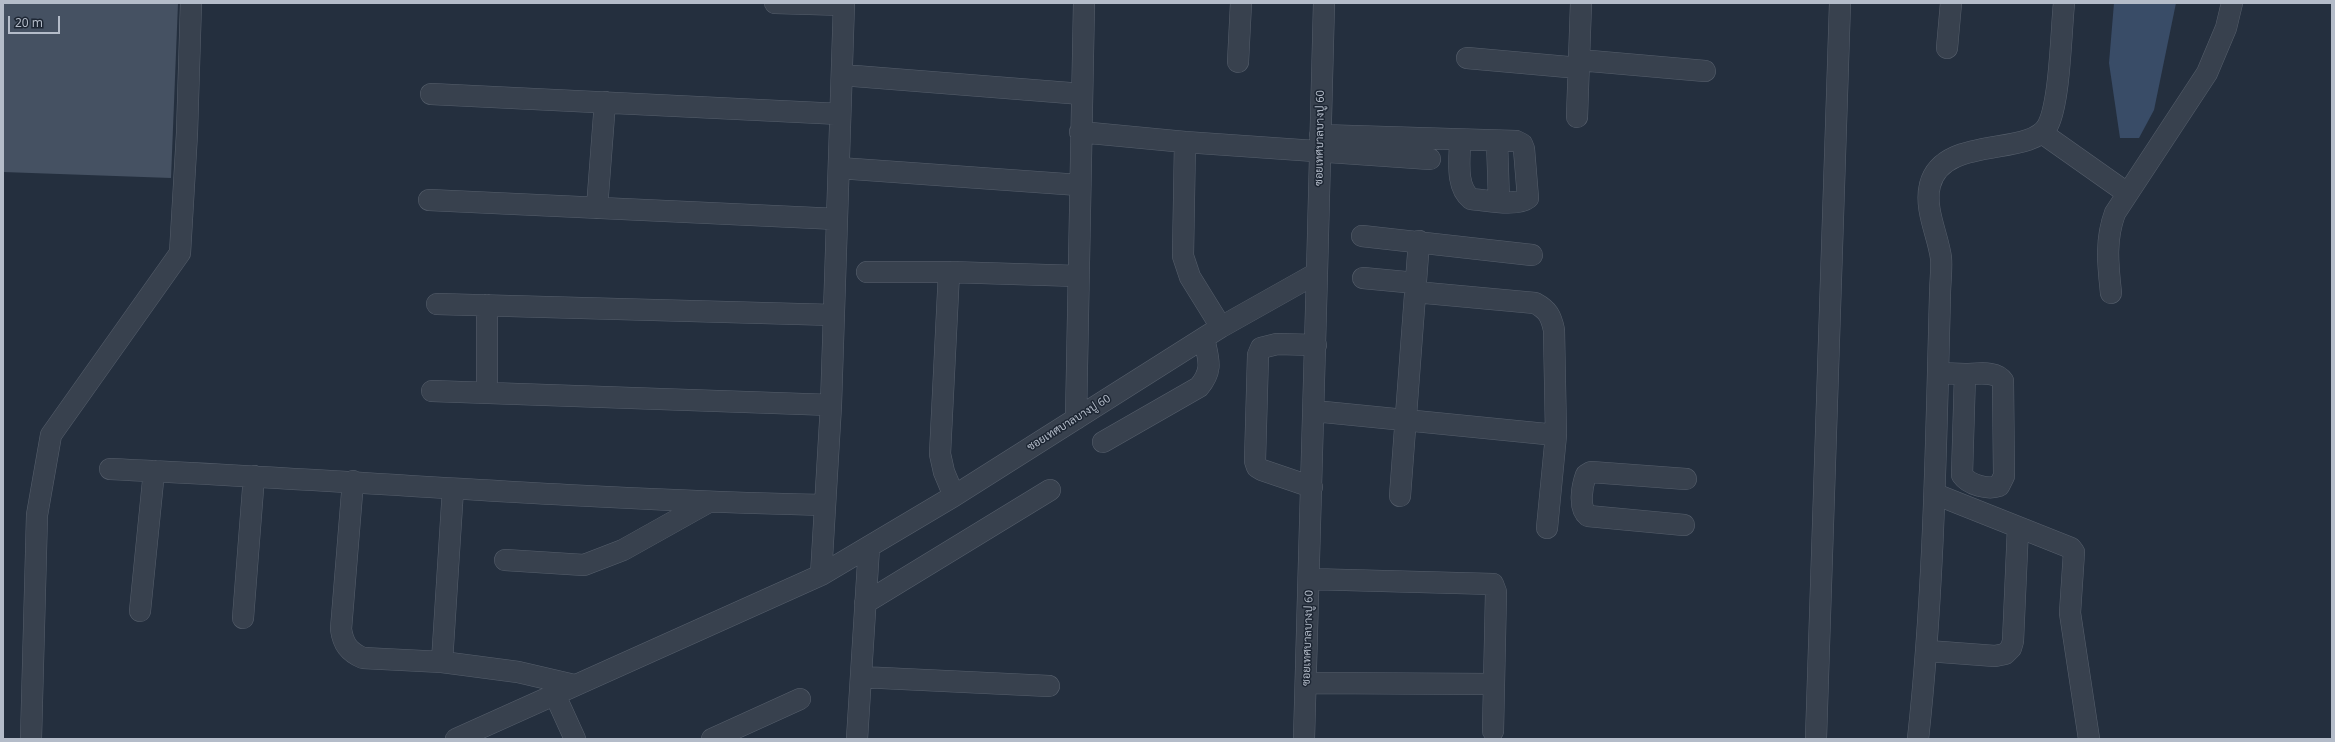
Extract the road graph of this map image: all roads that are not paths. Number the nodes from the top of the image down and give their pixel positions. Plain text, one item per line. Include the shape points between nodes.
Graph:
1 (191, 3) edge
2 (776, 3) edge
3 (1084, 3) edge
4 (1241, 3) edge
5 (1324, 3) edge
6 (1581, 3) edge
7 (1840, 3) edge
8 (1951, 3) edge
9 (2064, 3) edge
10 (2232, 3) edge
11 (844, 4) edge
12 (1947, 48) dead end
13 (1467, 58) dead end
14 (1238, 62) dead end
15 (1579, 64) junction
16 (1705, 71) dead end
17 (842, 75) junction
18 (431, 94) dead end
19 (1082, 94) junction
20 (605, 102) junction
21 (840, 114) junction
22 (1577, 117) dead end
23 (1080, 132) junction
24 (2042, 133) junction
25 (1460, 140) junction
26 (1497, 140) junction
27 (1185, 142) junction
28 (1320, 143) junction
29 (1430, 159) dead end
30 (839, 168) junction
31 (1080, 185) junction
32 (2126, 193) junction
33 (429, 200) dead end
34 (1499, 201) junction
35 (597, 208) junction
36 (837, 220) junction
37 (1362, 236) dead end
38 (1419, 241) junction
39 (1532, 255) dead end
40 (867, 272) dead end
41 (949, 272) junction
42 (1317, 273) junction
43 (1078, 276) junction
44 (1363, 278) dead end
45 (1416, 287) junction
46 (2111, 293) dead end
47 (437, 304) dead end
48 (487, 305) junction
49 (834, 315) junction
50 (1222, 327) junction
51 (1204, 338) junction
52 (1316, 345) junction
53 (1938, 373) junction
54 (1965, 374) junction
55 (432, 391) dead end
56 (487, 393) junction
57 (831, 404) junction
58 (1314, 411) junction
59 (1076, 419) junction
60 (1405, 420) junction
61 (1556, 435) junction
62 (1103, 442) dead end
63 (110, 469) dead end
64 (154, 471) junction
65 (254, 476) junction
66 (1686, 479) dead end
67 (1553, 480) junction
68 (353, 481) junction
69 (1583, 482) junction
70 (1312, 487) junction
71 (453, 489) junction
72 (1050, 490) dead end
73 (1935, 494) junction
74 (954, 496) junction
75 (1400, 496) dead end
76 (707, 503) junction
77 (825, 506) junction
78 (1684, 525) dead end
79 (2018, 527) junction
80 (1547, 528) dead end
81 (868, 546) junction
82 (505, 560) dead end
83 (821, 574) junction
84 (1309, 579) junction
85 (865, 603) junction
86 (140, 611) dead end
87 (243, 618) dead end
88 (1928, 651) junction
89 (442, 662) junction
90 (861, 677) junction
91 (1307, 683) junction
92 (1494, 684) junction
93 (574, 685) junction
94 (1049, 686) dead end
95 (555, 695) junction
96 (800, 699) dead end
97 (1493, 730) dead end
98 (31, 739) edge
99 (456, 739) edge
100 (575, 739) edge
101 (712, 739) edge
102 (857, 739) edge
103 (1304, 739) edge
104 (1816, 739) edge
105 (1918, 739) edge
106 (2089, 739) edge

1 - 98 street via 180,253 51,435 37,515
2 - 11 street
3 - 19 street
4 - 14 street
5 - 28 street, ซอยเทศบาลบางปู 60
6 - 15 street
7 - 104 street
8 - 12 street
9 - 24 street via 2055,98 2048,126
10 - 32 street via 2226,28 2207,73 2154,157
11 - 17 street
13 - 15 street
15 - 16 street
15 - 22 street
17 - 19 street
17 - 21 street
18 - 20 street
19 - 23 street
20 - 21 street
20 - 35 street
21 - 30 street
23 - 27 street
23 - 31 street
24 - 32 street
24 - 53 street via 2028,139 1968,153 1944,163 1934,173 1929,188 1929,202 1941,259
25 - 26 street
25 - 28 street
25 - 34 street via 1460,182 1463,192 1470,199
26 - 34 street
26 - 34 street via 1522,144 1529,191 1528,198 1523,202
27 - 28 street
27 - 50 street via 1183,256 1190,277
28 - 29 street
28 - 42 street, ซอยเทศบาลบางปู 60
30 - 31 street
30 - 36 street
31 - 43 street
32 - 46 street via 2109,230 2107,253
33 - 35 street
35 - 36 street
36 - 49 street
37 - 38 street
38 - 39 street
38 - 45 street
40 - 41 street
41 - 43 street
41 - 74 street via 940,454
42 - 50 street, ซอยเทศบาลบางปู 60
42 - 52 street, ซอยเทศบาลบางปู 60
43 - 59 street
44 - 45 street
45 - 60 street
45 - 61 street via 1535,303 1551,315 1554,330
47 - 48 street
48 - 49 street
48 - 56 street
49 - 57 street
50 - 51 street, ซอยเทศบาลบางปู 60
51 - 59 street, ซอยเทศบาลบางปู 60
51 - 62 street via 1209,365 1207,377 1199,387
52 - 58 street, ซอยเทศบาลบางปู 60
52 - 70 street via 1277,344 1261,348 1258,355 1254,461 1262,470
53 - 54 street
53 - 73 street
54 - 54 street via 1962,475 1972,483 1994,488 1999,486 2004,476 2003,381 2000,376 1994,374
55 - 56 street
56 - 57 street
57 - 77 street
58 - 60 street
58 - 70 street, ซอยเทศบาลบางปู 60
59 - 74 street, ซอยเทศบาลบางปู 60
60 - 61 street
60 - 75 street
61 - 67 street
63 - 64 street
64 - 65 street
64 - 86 street
65 - 68 street
65 - 87 street
66 - 69 street via 1591,472 1586,475
67 - 69 street
67 - 80 street
68 - 71 street
68 - 89 street via 341,629 346,647 363,658
69 - 78 street via 1582,507 1588,516
70 - 84 street, ซอยเทศบาลบางปู 60
71 - 76 street
71 - 89 street
72 - 85 street
73 - 79 street
73 - 88 street
74 - 81 street, ซอยเทศบาลบางปู 60
76 - 77 street
76 - 82 street via 623,550 584,565
77 - 83 street
79 - 88 street via 2013,641 2010,648 2005,654 1995,656
79 - 106 street via 2067,545 2074,552 2070,613
81 - 83 street, ซอยเทศบาลบางปู 60
81 - 85 street
83 - 93 street, ซอยเทศบาลบางปู 60
84 - 91 street, ซอยเทศบาลบางปู 60
84 - 92 street via 1493,584 1496,592
85 - 90 street
88 - 105 street
89 - 93 street via 518,672
90 - 94 street
90 - 102 street
91 - 92 street
91 - 103 street, ซอยเทศบาลบางปู 60
92 - 97 street
93 - 95 street, ซอยเทศบาลบางปู 60
95 - 99 street, ซอยเทศบาลบางปู 60
95 - 100 street
96 - 101 street

